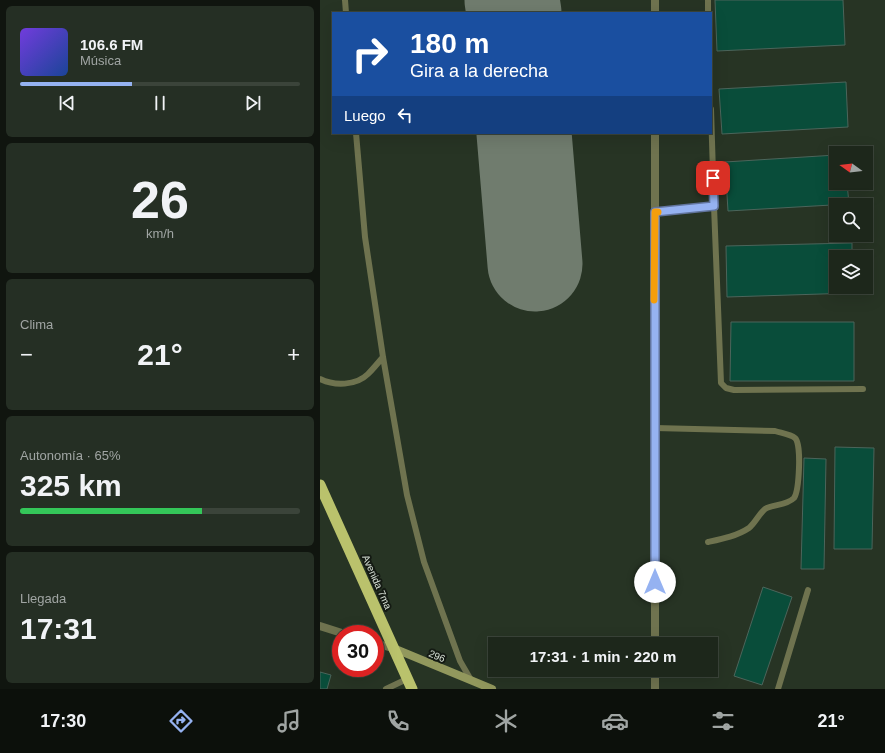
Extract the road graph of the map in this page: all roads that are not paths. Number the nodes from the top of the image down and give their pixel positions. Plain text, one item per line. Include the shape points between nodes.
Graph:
1 (345, 0) edge
2 (655, 0) edge
3 (708, 0) edge
4 (346, 12) edge
5 (655, 12) edge
6 (708, 12) edge
7 (356, 134) edge
8 (655, 134) edge
9 (712, 134) edge
10 (714, 206) junction
11 (655, 212) junction
12 (383, 357) junction
13 (320, 379) edge
14 (863, 389) dead end
15 (655, 428) junction
16 (320, 486) edge
17 (708, 542) dead end
18 (808, 590) dead end
19 (320, 626) edge
20 (332, 630) edge
21 (655, 637) edge
22 (384, 646) edge
23 (392, 648) junction
24 (655, 677) edge
25 (407, 679) junction
26 (471, 682) junction
27 (386, 689) edge
28 (412, 689) edge
29 (492, 689) edge
30 (655, 689) edge
31 (778, 689) edge

1 - 4 lane
2 - 5 street
3 - 6 lane
7 - 12 lane via 365,238
8 - 11 street
9 - 10 lane
10 - 11 lane
10 - 14 lane via 721,383 726,388 734,390
11 - 15 street
12 - 13 lane via 367,376 356,381 340,384
12 - 26 lane via 407,495 424,562 460,661
15 - 17 lane via 775,431 798,441 800,448 797,487 793,499 765,509 750,528
15 - 21 street
16 - 23 highway, Avenida 7ma
18 - 31 lane
19 - 20 street
22 - 23 street, 296
23 - 25 highway, Avenida 7ma
23 - 26 main road, 296
24 - 30 street
25 - 27 lane
25 - 28 highway, Avenida 7ma
26 - 29 main road, 296

